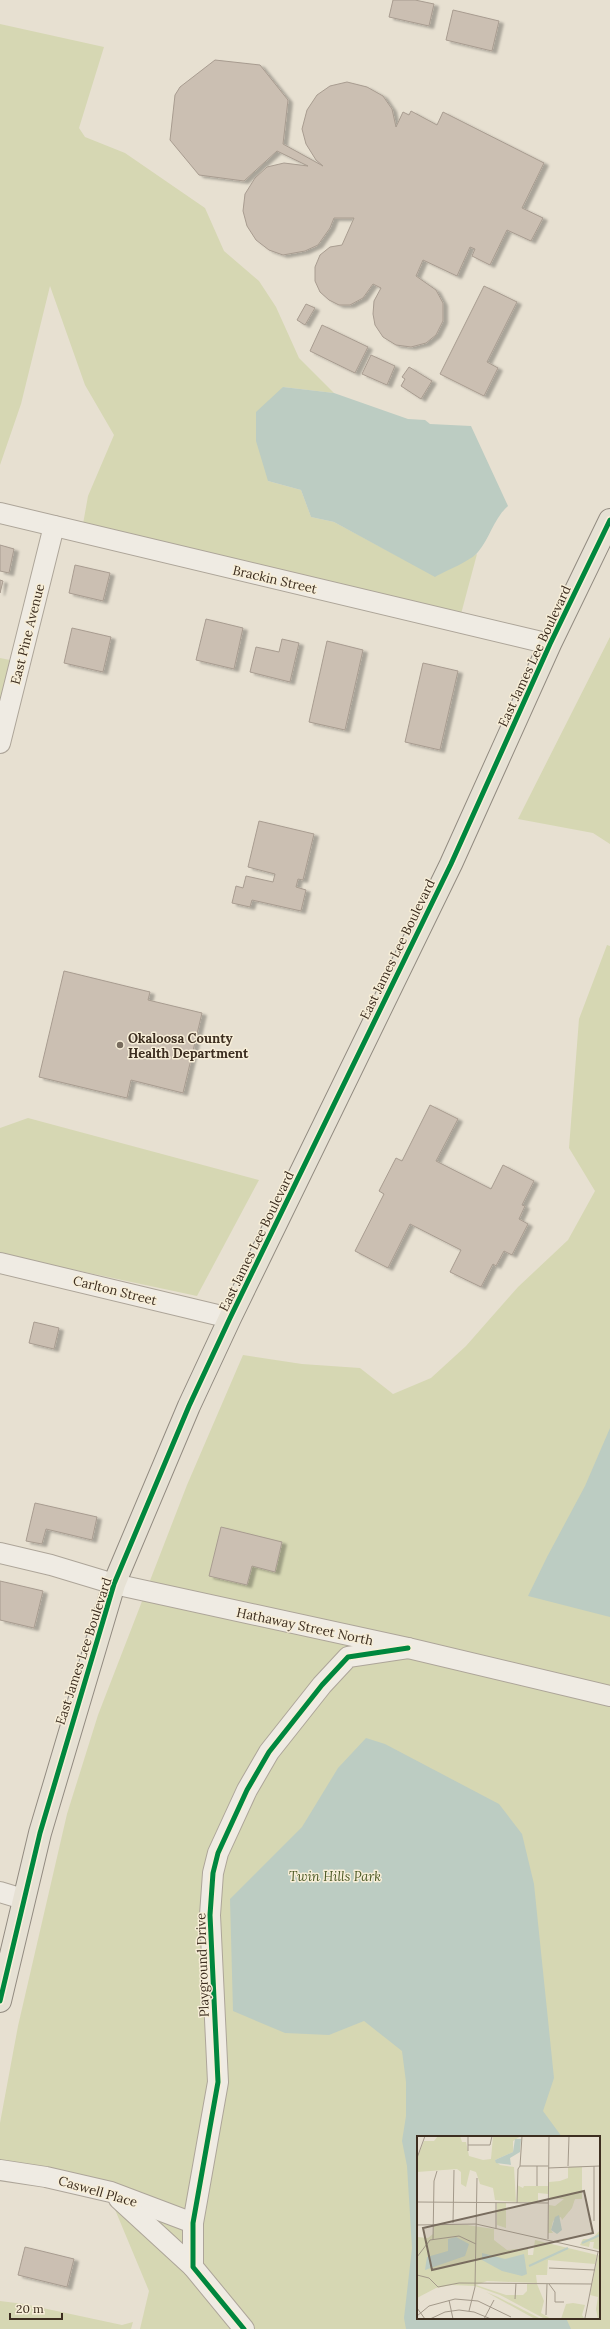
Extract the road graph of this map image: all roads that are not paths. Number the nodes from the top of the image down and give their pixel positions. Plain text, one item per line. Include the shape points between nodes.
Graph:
1 (0, 513) edge
2 (610, 520) edge
3 (54, 526) junction
4 (550, 644) junction
5 (0, 743) edge
6 (0, 1263) edge
7 (230, 1318) junction
8 (0, 1553) edge
9 (114, 1584) junction
10 (408, 1648) junction
11 (610, 1696) edge
12 (0, 1892) edge
13 (23, 1900) junction
14 (0, 2001) edge
15 (0, 2170) edge
16 (111, 2192) junction
17 (193, 2223) junction
18 (193, 2267) junction
19 (244, 2329) edge

1 - 3 street, Brackin Street
2 - 4 main road, East James Lee Boulevard
3 - 4 street, Brackin Street
3 - 5 street, East Pine Avenue
4 - 7 main road, East James Lee Boulevard via 451,864
6 - 7 street, Carlton Street
7 - 9 main road, East James Lee Boulevard via 189,1406
8 - 9 street, Hathaway Street North
9 - 10 street, Hathaway Street North
9 - 13 main road, East James Lee Boulevard via 64,1747
10 - 11 street, Hathaway Street North
10 - 17 street, Playground Drive via 348,1656 270,1752 247,1790 218,1853 213,1873 210,1915 218,2082
12 - 13 street
13 - 14 main road, East James Lee Boulevard
15 - 16 street, Caswell Place via 46,2177
16 - 17 street, Caswell Place
16 - 18 street
17 - 18 street, Playground Drive
18 - 19 street

